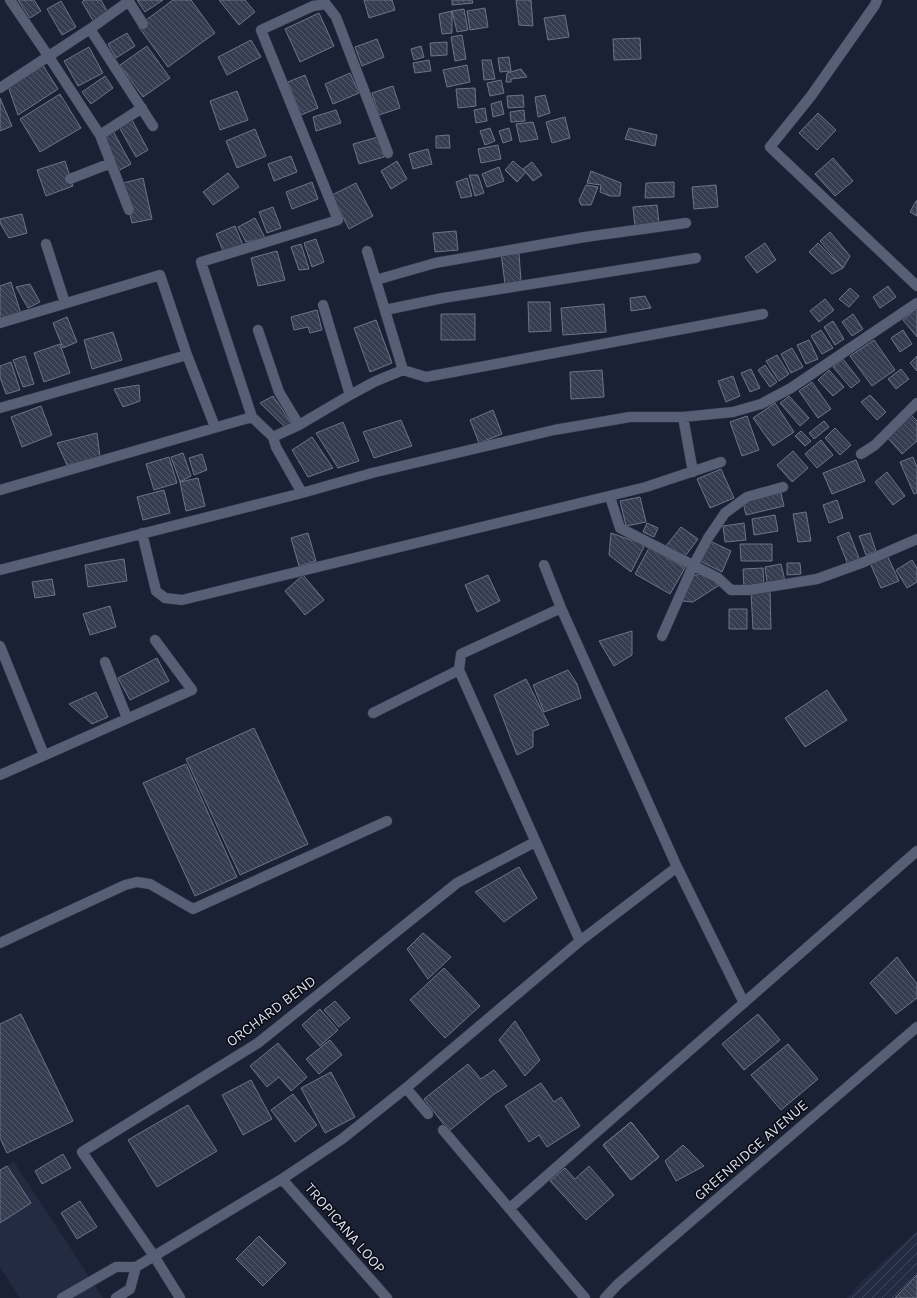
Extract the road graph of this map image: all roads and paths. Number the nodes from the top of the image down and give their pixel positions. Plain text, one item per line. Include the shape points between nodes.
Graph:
1 (10, 0) edge
2 (877, 0) edge
3 (128, 1) edge
4 (143, 24) dead end
5 (90, 29) junction
6 (49, 57) junction
7 (0, 88) edge
8 (142, 108) junction
9 (153, 126) dead end
10 (100, 135) junction
11 (388, 153) dead end
12 (111, 163) junction
13 (70, 179) dead end
14 (129, 210) dead end
15 (686, 223) dead end
16 (46, 244) dead end
17 (367, 250) dead end
18 (696, 258) dead end
19 (376, 280) junction
20 (917, 286) edge
21 (65, 303) junction
22 (917, 303) edge
23 (323, 305) dead end
24 (385, 310) junction
25 (762, 314) dead end
26 (0, 323) edge
27 (258, 330) dead end
28 (187, 355) junction
29 (403, 370) junction
30 (350, 395) junction
31 (917, 403) edge
32 (0, 408) edge
33 (252, 417) junction
34 (683, 417) junction
35 (299, 425) junction
36 (214, 427) junction
37 (274, 437) junction
38 (861, 454) dead end
39 (721, 462) dead end
40 (692, 472) junction
41 (783, 487) dead end
42 (0, 490) edge
43 (302, 492) junction
44 (610, 497) junction
45 (142, 533) junction
46 (917, 539) edge
47 (544, 565) dead end
48 (692, 566) junction
49 (0, 570) edge
50 (561, 608) junction
51 (662, 636) dead end
52 (154, 640) dead end
53 (0, 646) edge
54 (105, 662) dead end
55 (458, 670) junction
56 (373, 712) dead end
57 (127, 718) junction
58 (44, 755) junction
59 (0, 774) edge
60 (387, 821) dead end
61 (535, 842) junction
62 (917, 851) edge
63 (677, 867) junction
64 (580, 941) junction
65 (0, 943) edge
66 (744, 1003) junction
67 (917, 1027) edge
68 (406, 1088) junction
69 (428, 1114) dead end
70 (443, 1130) dead end
71 (282, 1179) junction
72 (510, 1208) junction
73 (154, 1256) junction
74 (136, 1267) junction
75 (62, 1298) edge
76 (116, 1298) edge
77 (180, 1298) edge
78 (387, 1298) edge
79 (585, 1298) edge
80 (605, 1298) edge

1 - 6 street
2 - 20 street via 812,96 770,147
3 - 4 street
3 - 5 street
5 - 6 street
5 - 8 street
6 - 7 street
6 - 10 street
8 - 9 street
8 - 10 street
10 - 12 street
11 - 33 street via 336,17 326,4 314,6 261,30 338,220 201,262
12 - 13 street
12 - 14 street
15 - 19 street via 585,237 435,263
16 - 21 street
17 - 19 street
18 - 24 street via 443,298
19 - 24 street
21 - 26 street
21 - 28 street via 160,275
22 - 34 street via 792,388 761,404 733,412
23 - 30 street
24 - 29 street
25 - 29 street via 426,377
27 - 35 street via 279,392
28 - 32 street
28 - 36 street
29 - 30 street
30 - 35 street
31 - 38 street via 875,445
33 - 36 street
33 - 37 street
34 - 40 street
34 - 43 street via 630,417 554,430
35 - 37 street
36 - 42 street
37 - 43 street via 276,447
39 - 40 street
40 - 44 street
41 - 48 street via 747,497 725,513
43 - 45 street
44 - 45 street via 182,600 164,598 156,591
44 - 48 street via 620,528
45 - 49 street
46 - 48 street via 817,579 749,590 731,590 718,578
47 - 50 street
48 - 51 street
50 - 55 street via 461,654
50 - 63 street
52 - 57 street via 192,690
53 - 58 street
54 - 57 street
55 - 56 street
55 - 61 street
57 - 58 street
58 - 59 street
60 - 65 street via 193,909 150,884 137,882 125,885
61 - 64 street
61 - 73 street, ORCHARD BEND via 457,883 258,1043 82,1152
62 - 66 street
63 - 64 street
63 - 66 street
64 - 68 street
66 - 72 street
67 - 80 street, GREENRIDGE AVENUE via 618,1284
68 - 69 street
68 - 71 street via 342,1139
70 - 72 street
71 - 73 street
71 - 78 street, TROPICANA LOOP
72 - 79 street
73 - 74 street
73 - 77 street
74 - 75 street via 116,1267
74 - 76 street via 130,1289

